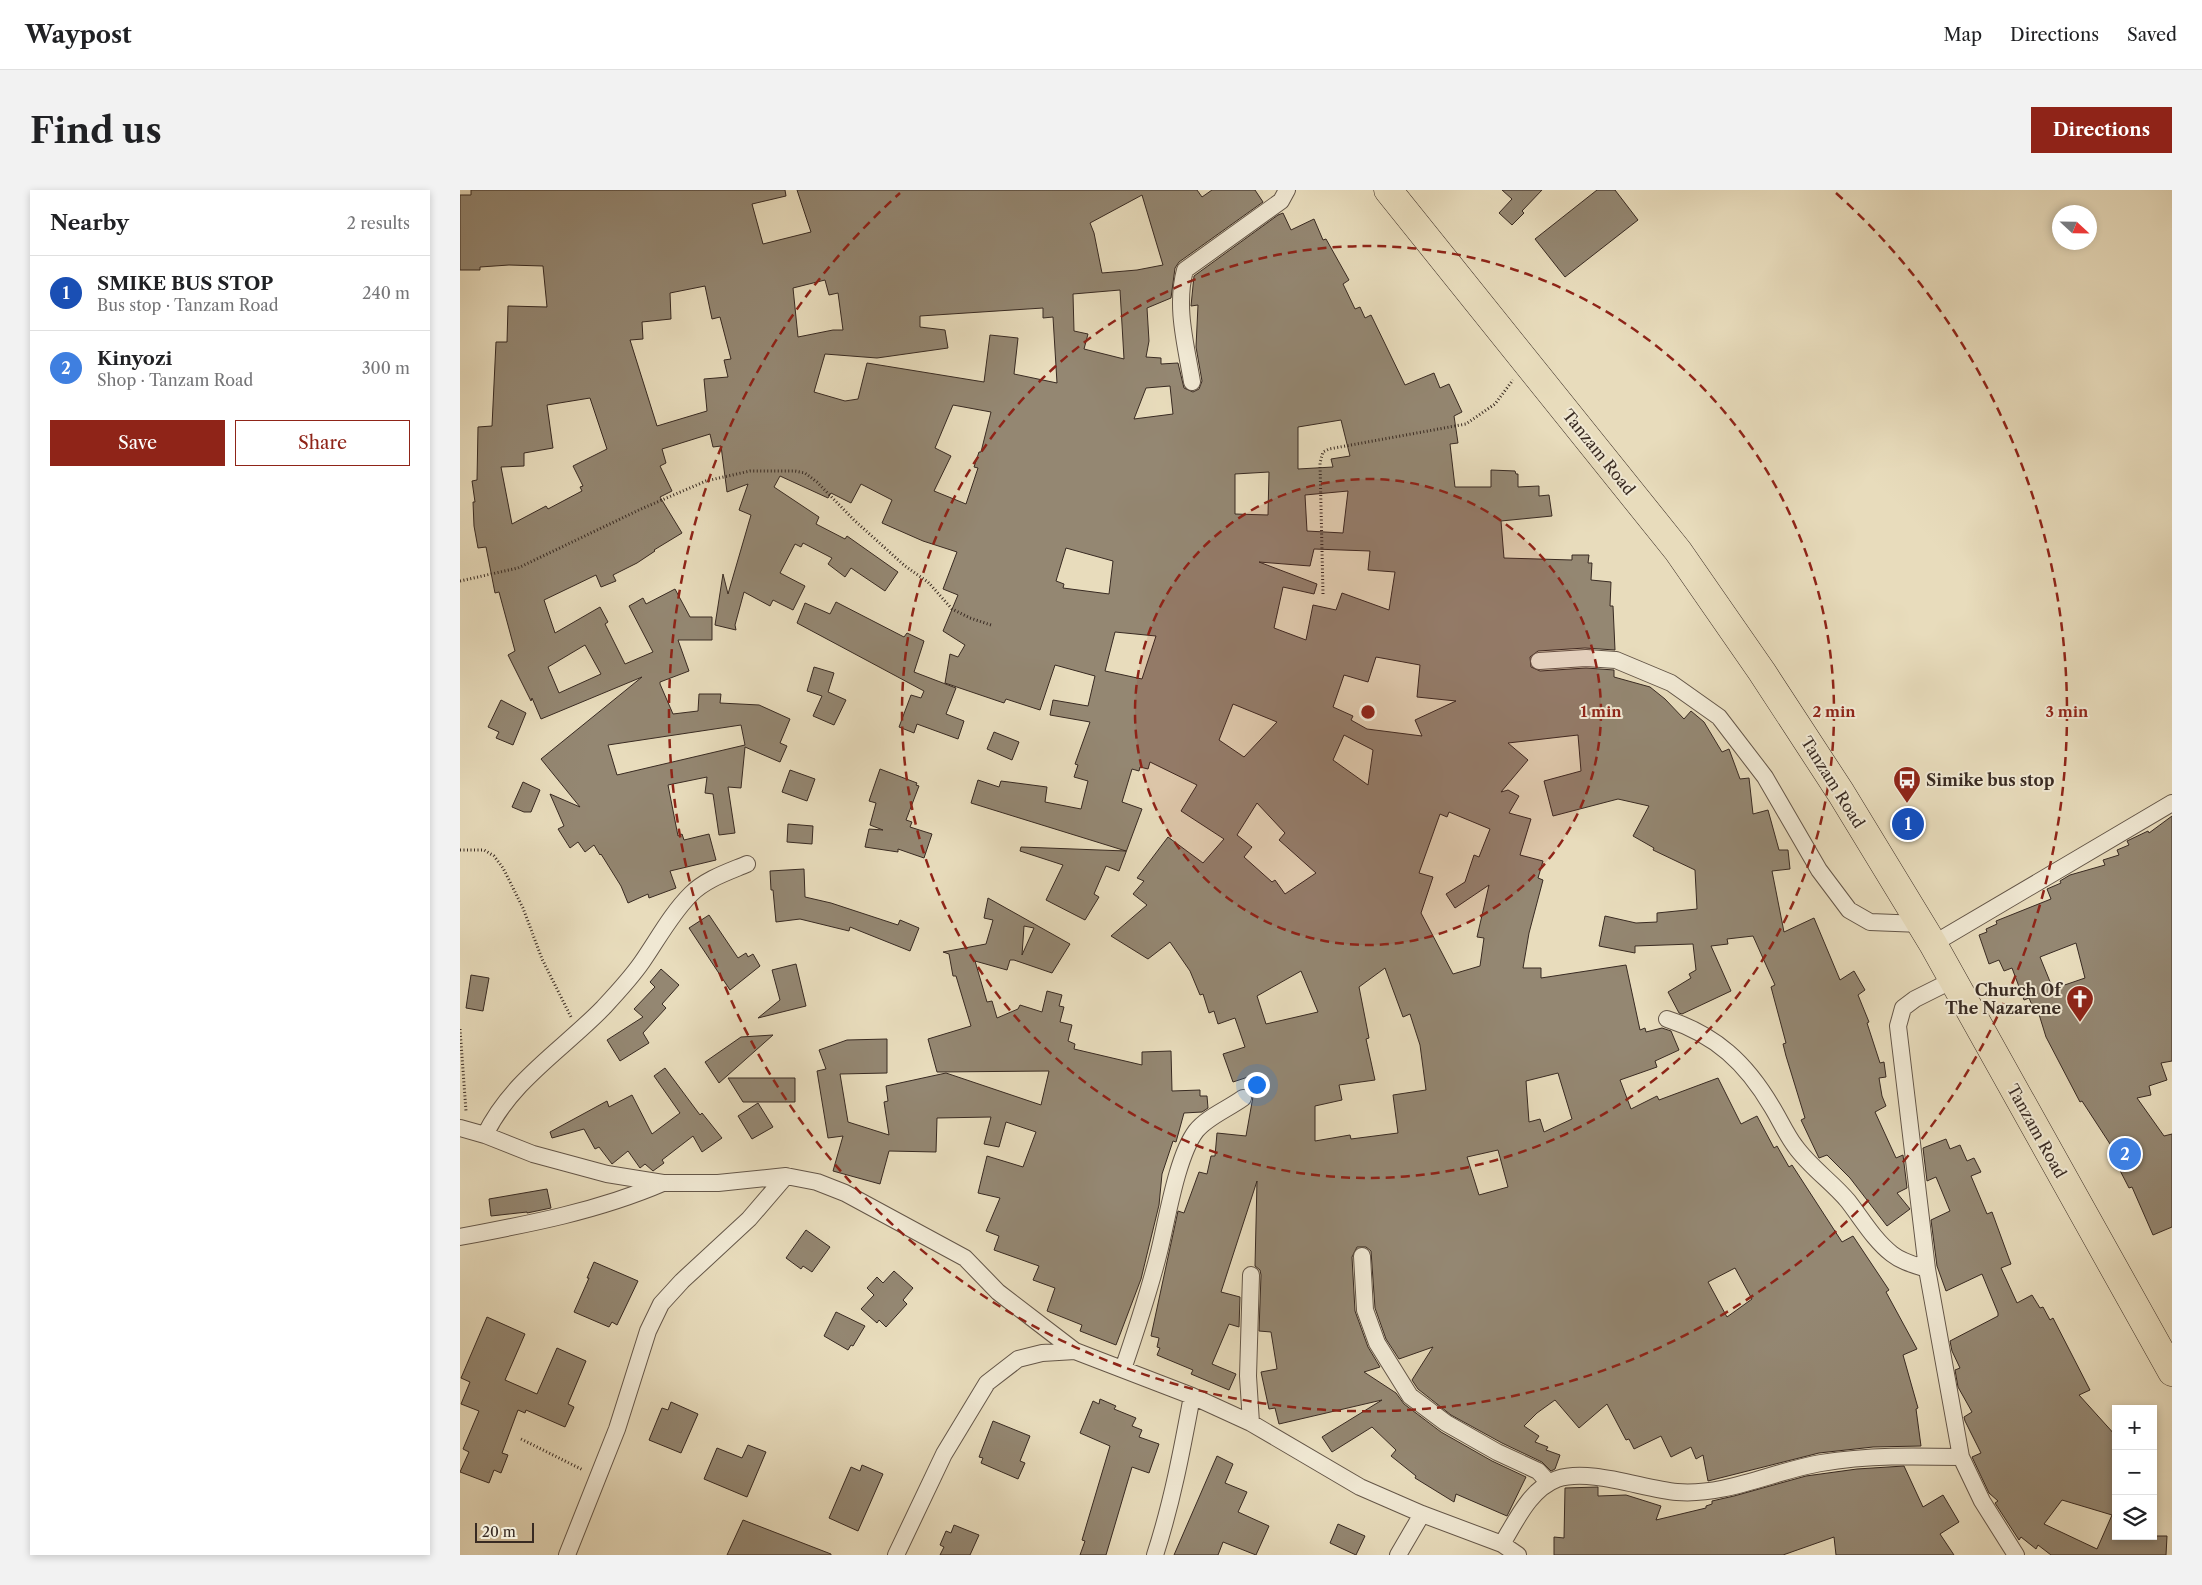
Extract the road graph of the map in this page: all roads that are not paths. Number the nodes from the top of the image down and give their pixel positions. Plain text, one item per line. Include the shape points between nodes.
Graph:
1 (1287, 190) edge
2 (1388, 190) edge
3 (1192, 382) dead end
4 (1540, 661) dead end
5 (2172, 803) edge
6 (747, 864) dead end
7 (1927, 934) junction
8 (1953, 980) junction
9 (1667, 1020) dead end
10 (1242, 1098) dead end
11 (463, 1129) edge
12 (485, 1135) junction
13 (786, 1176) junction
14 (663, 1184) junction
15 (460, 1237) edge
16 (1362, 1256) dead end
17 (1927, 1269) junction
18 (1250, 1275) dead end
19 (1075, 1351) junction
20 (2169, 1363) edge
21 (1123, 1369) junction
22 (1192, 1396) junction
23 (1252, 1423) junction
24 (1961, 1458) junction
25 (1549, 1483) junction
26 (1422, 1514) junction
27 (1502, 1544) junction
28 (567, 1555) edge
29 (896, 1555) edge
30 (1154, 1555) edge
31 (1398, 1555) edge
32 (1518, 1555) edge
33 (2016, 1555) edge

1 - 3 street via 1281,201 1185,270 1180,311
2 - 7 highway, Tanzam Road via 1678,550 1825,769
4 - 7 street via 1616,660 1671,683 1719,717 1765,777 1819,870 1849,910 1870,922
5 - 7 street
6 - 12 street via 717,876 692,893 671,917 640,964 602,1008 514,1090
7 - 8 highway, Tanzam Road
8 - 17 street via 1903,1008 1898,1026
8 - 20 highway, Tanzam Road
9 - 17 street via 1705,1035 1733,1054 1750,1074 1796,1147 1846,1198 1880,1243 1904,1261
10 - 21 street via 1196,1131 1186,1149 1156,1263
11 - 12 street
12 - 14 street via 533,1154 607,1174
13 - 14 street via 718,1183
13 - 19 street via 817,1182 845,1193 964,1258 998,1292
13 - 28 street via 749,1219 661,1304 648,1331 599,1478
14 - 15 street via 580,1212
16 - 25 street via 1366,1310 1374,1335 1410,1396 1446,1423 1538,1472
17 - 24 street
18 - 23 street via 1248,1376
19 - 21 street
19 - 29 street via 1042,1353 1018,1359 987,1382 944,1454
21 - 22 street
22 - 23 street
22 - 30 street via 1177,1476
23 - 26 street via 1360,1487
24 - 25 street via 1895,1456 1821,1463 1697,1491 1679,1492 1584,1477 1560,1478
24 - 33 street via 1982,1501
25 - 27 street via 1523,1510
26 - 27 street
26 - 31 street
27 - 32 street

